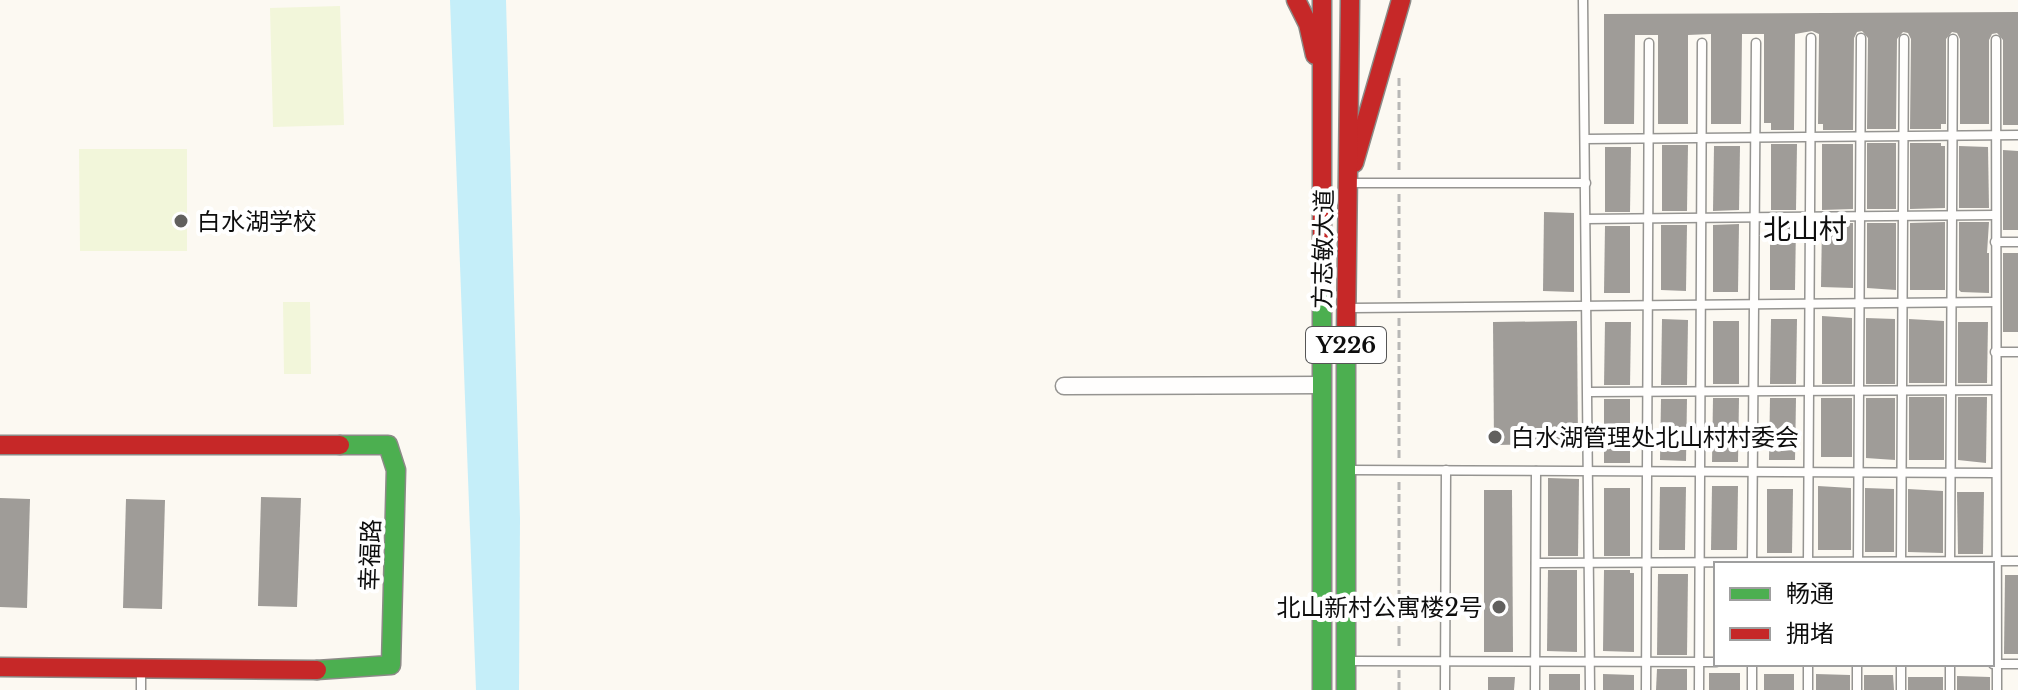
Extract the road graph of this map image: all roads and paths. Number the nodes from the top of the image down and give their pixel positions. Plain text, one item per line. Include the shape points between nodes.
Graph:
1 (1296, 0) edge
2 (1322, 0) edge
3 (1350, 0) edge
4 (1401, 0) edge
5 (1583, 0) edge
6 (1811, 38) dead end
7 (1861, 38) dead end
8 (1904, 39) dead end
9 (1953, 39) dead end
10 (1996, 40) dead end
11 (1649, 43) dead end
12 (1702, 43) dead end
13 (1756, 43) dead end
14 (1399, 71) dead end
15 (1322, 85) junction
16 (1995, 135) junction
17 (2018, 135) edge
18 (1860, 136) junction
19 (1904, 136) junction
20 (1952, 136) junction
21 (1755, 137) junction
22 (1810, 137) junction
23 (1649, 138) junction
24 (1701, 138) junction
25 (1585, 139) junction
26 (1348, 183) junction
27 (1399, 183) junction
28 (1586, 183) junction
29 (1995, 215) junction
30 (1903, 216) junction
31 (1952, 216) junction
32 (1755, 217) junction
33 (1810, 217) junction
34 (1860, 217) junction
35 (1648, 218) junction
36 (1701, 218) junction
37 (1586, 219) junction
38 (1995, 242) junction
39 (2018, 242) edge
40 (1995, 302) junction
41 (1952, 303) junction
42 (1903, 304) junction
43 (1754, 305) junction
44 (1810, 305) junction
45 (1859, 305) junction
46 (1587, 306) junction
47 (1648, 306) junction
48 (1701, 306) junction
49 (1347, 308) junction
50 (1399, 308) junction
51 (1995, 352) junction
52 (2018, 352) edge
53 (1321, 385) junction
54 (1064, 386) dead end
55 (1859, 390) junction
56 (1902, 390) junction
57 (1951, 390) junction
58 (1996, 390) junction
59 (1647, 391) junction
60 (1700, 391) junction
61 (1754, 391) junction
62 (1809, 391) junction
63 (1588, 392) junction
64 (0, 445) edge
65 (1345, 470) junction
66 (1399, 470) junction
67 (1446, 470) junction
68 (1536, 471) junction
69 (1588, 471) junction
70 (1647, 471) junction
71 (1700, 471) junction
72 (1753, 472) junction
73 (1809, 472) junction
74 (1858, 472) junction
75 (1902, 472) junction
76 (1951, 472) junction
77 (1996, 473) junction
78 (1997, 561) junction
79 (2018, 561) edge
80 (1589, 562) junction
81 (1647, 562) junction
82 (1699, 562) junction
83 (1714, 562) edge
84 (1752, 562) edge
85 (1808, 562) edge
86 (1858, 562) edge
87 (1901, 562) edge
88 (1950, 562) edge
89 (1974, 562) edge
90 (1536, 563) junction
91 (1535, 660) junction
92 (1346, 661) junction
93 (1399, 661) junction
94 (1445, 661) junction
95 (1589, 661) junction
96 (1646, 661) junction
97 (1699, 661) junction
98 (1714, 662) edge
99 (1995, 664) edge
100 (2018, 664) edge
101 (1752, 666) edge
102 (1808, 666) edge
103 (1857, 666) edge
104 (1901, 666) edge
105 (1950, 666) edge
106 (0, 667) edge
107 (141, 668) junction
108 (141, 690) edge
109 (1322, 690) edge
110 (1346, 690) edge
111 (1399, 690) edge
112 (1445, 690) edge
113 (1535, 690) edge
114 (1590, 690) edge
115 (1646, 690) edge
116 (1699, 690) edge
117 (1752, 690) edge
118 (1808, 690) edge
119 (1857, 690) edge
120 (1901, 690) edge
121 (1950, 690) edge
122 (1997, 690) edge

1 - 15 main road via 1308,24
2 - 15 main road, 方志敏大道 / Y226
3 - 26 main road, 方志敏大道 / Y226
4 - 26 main road
5 - 25 lane
6 - 22 lane
7 - 18 lane
8 - 19 lane
9 - 20 lane
10 - 16 lane
11 - 23 lane
12 - 24 lane
13 - 21 lane
14 - 27 path
15 - 53 main road, 方志敏大道 / Y226
16 - 17 lane
16 - 20 lane
16 - 29 lane
18 - 19 lane
18 - 22 lane
18 - 34 lane
19 - 20 lane
19 - 30 lane
20 - 31 lane
21 - 22 lane
21 - 24 lane
21 - 32 lane
22 - 33 lane
23 - 24 lane
23 - 25 lane
23 - 35 lane
24 - 36 lane
25 - 28 lane
26 - 27 lane
26 - 49 main road, 方志敏大道 / Y226
27 - 28 lane
27 - 50 path
28 - 37 lane
29 - 31 lane
29 - 38 lane
30 - 31 lane
30 - 34 lane
30 - 42 lane
31 - 41 lane
32 - 33 lane
32 - 36 lane
32 - 43 lane
33 - 34 lane
33 - 44 lane
34 - 45 lane
35 - 36 lane
35 - 37 lane
35 - 47 lane
36 - 48 lane
37 - 46 lane
38 - 39 lane
38 - 40 lane
40 - 41 lane
40 - 51 lane
41 - 42 lane
41 - 57 lane
42 - 45 lane
42 - 56 lane
43 - 44 lane
43 - 48 lane
43 - 61 lane
44 - 45 lane
44 - 62 lane
45 - 55 lane
46 - 47 lane
46 - 50 lane
46 - 63 lane
47 - 48 lane
47 - 59 lane
48 - 60 lane
49 - 50 lane
49 - 65 main road, 方志敏大道 / Y226
50 - 66 path
51 - 52 lane
51 - 58 lane
53 - 54 street
53 - 109 main road, 方志敏大道 / Y226
55 - 56 lane
55 - 62 lane
55 - 74 lane
56 - 57 lane
56 - 75 lane
57 - 58 lane
57 - 76 lane
58 - 77 lane
59 - 60 lane
59 - 63 lane
59 - 70 lane
60 - 61 lane
60 - 71 lane
61 - 62 lane
61 - 72 lane
62 - 73 lane
63 - 69 lane
64 - 107 main road, 幸福路 via 388,445 396,470 391,665 343,670
65 - 66 lane
65 - 92 main road, 方志敏大道 / Y226
66 - 67 lane
66 - 93 path
67 - 68 lane
67 - 94 lane
68 - 69 lane
68 - 90 lane
69 - 70 lane
69 - 80 lane
70 - 71 lane
70 - 81 lane
71 - 72 lane
71 - 82 lane
72 - 73 lane
72 - 84 lane
73 - 74 lane
73 - 85 lane
74 - 75 lane
74 - 86 lane
75 - 76 lane
75 - 87 lane
76 - 77 lane
76 - 88 lane
77 - 78 lane
78 - 79 lane
78 - 89 lane
78 - 99 lane
80 - 81 lane
80 - 90 lane
80 - 95 lane
81 - 82 lane
81 - 96 lane
82 - 83 lane
82 - 97 lane
90 - 91 lane
91 - 94 lane
91 - 95 lane
91 - 113 lane
92 - 93 lane
92 - 110 main road, 方志敏大道 / Y226
93 - 94 lane
93 - 111 path
94 - 112 lane
95 - 96 lane
95 - 114 lane
96 - 97 lane
96 - 115 lane
97 - 98 lane
97 - 116 lane
99 - 100 lane
99 - 122 lane
101 - 117 lane
102 - 118 lane
103 - 119 lane
104 - 120 lane
105 - 121 lane
106 - 107 main road, 幸福路
107 - 108 lane

